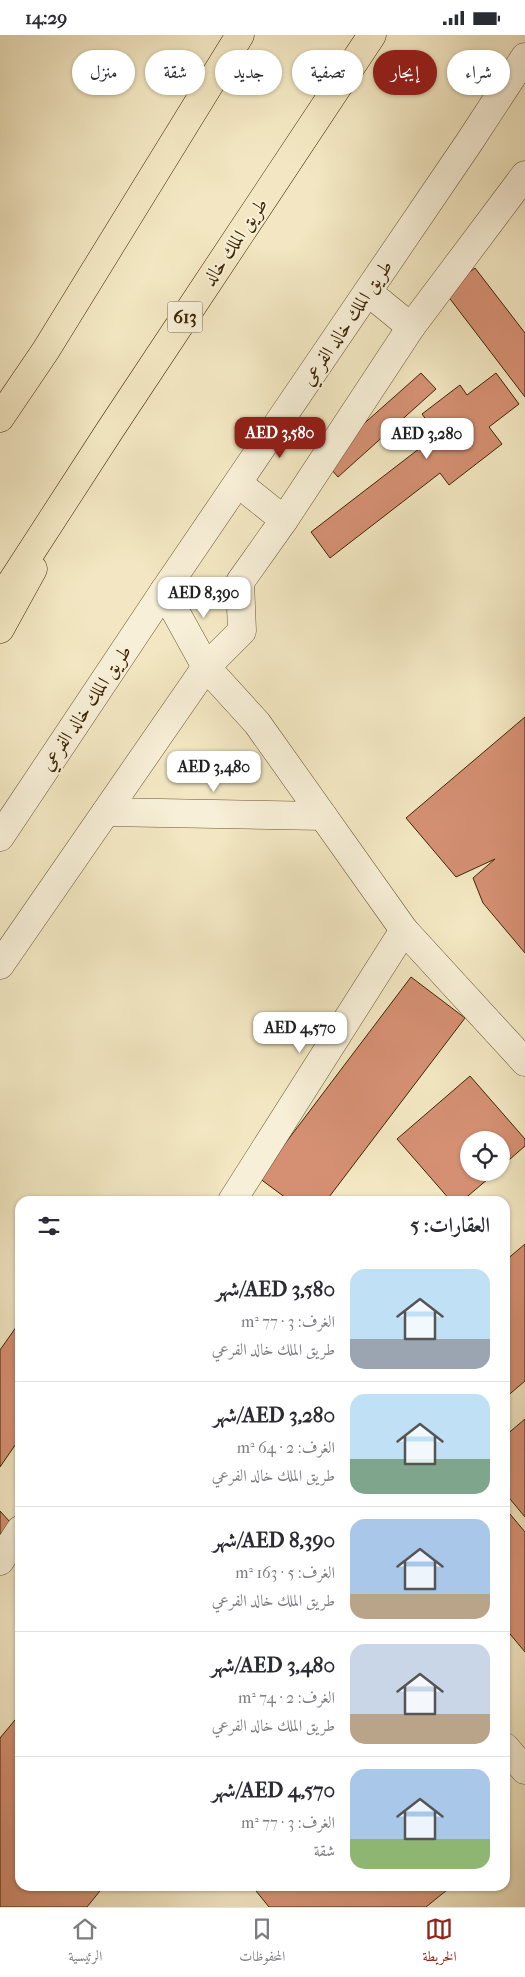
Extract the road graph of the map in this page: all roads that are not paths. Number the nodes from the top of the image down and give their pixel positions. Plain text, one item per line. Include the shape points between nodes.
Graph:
1 (240, 35) edge
2 (372, 35) edge
3 (525, 57) edge
4 (525, 175) edge
5 (368, 292) junction
6 (411, 327) junction
7 (0, 418) edge
8 (110, 430) junction
9 (238, 483) junction
10 (284, 520) junction
11 (164, 591) junction
12 (0, 600) edge
13 (0, 629) edge
14 (206, 667) junction
15 (106, 812) junction
16 (323, 816) junction
17 (0, 837) edge
18 (404, 929) junction
19 (0, 965) edge
20 (525, 1062) edge
21 (235, 1196) edge
22 (15, 1538) edge
23 (0, 1561) edge
24 (510, 1753) edge
25 (525, 1770) edge

1 - 7 main road via 46,350
2 - 8 main road, طريق الملك خالد / 613
3 - 5 street, طريق الملك خالد الفرعي
4 - 6 street
5 - 6 street
5 - 9 street, طريق الملك خالد الفرعي
6 - 10 street
8 - 12 main road, طريق الملك خالد / 613
8 - 13 main road
9 - 10 street
9 - 11 street, طريق الملك خالد الفرعي
10 - 14 street via 240,582 242,631
11 - 14 street
11 - 17 street, طريق الملك خالد الفرعي
14 - 15 street
14 - 16 street via 257,723
15 - 16 street
15 - 19 street
16 - 18 street
18 - 20 street
18 - 21 street
22 - 23 street
24 - 25 street

